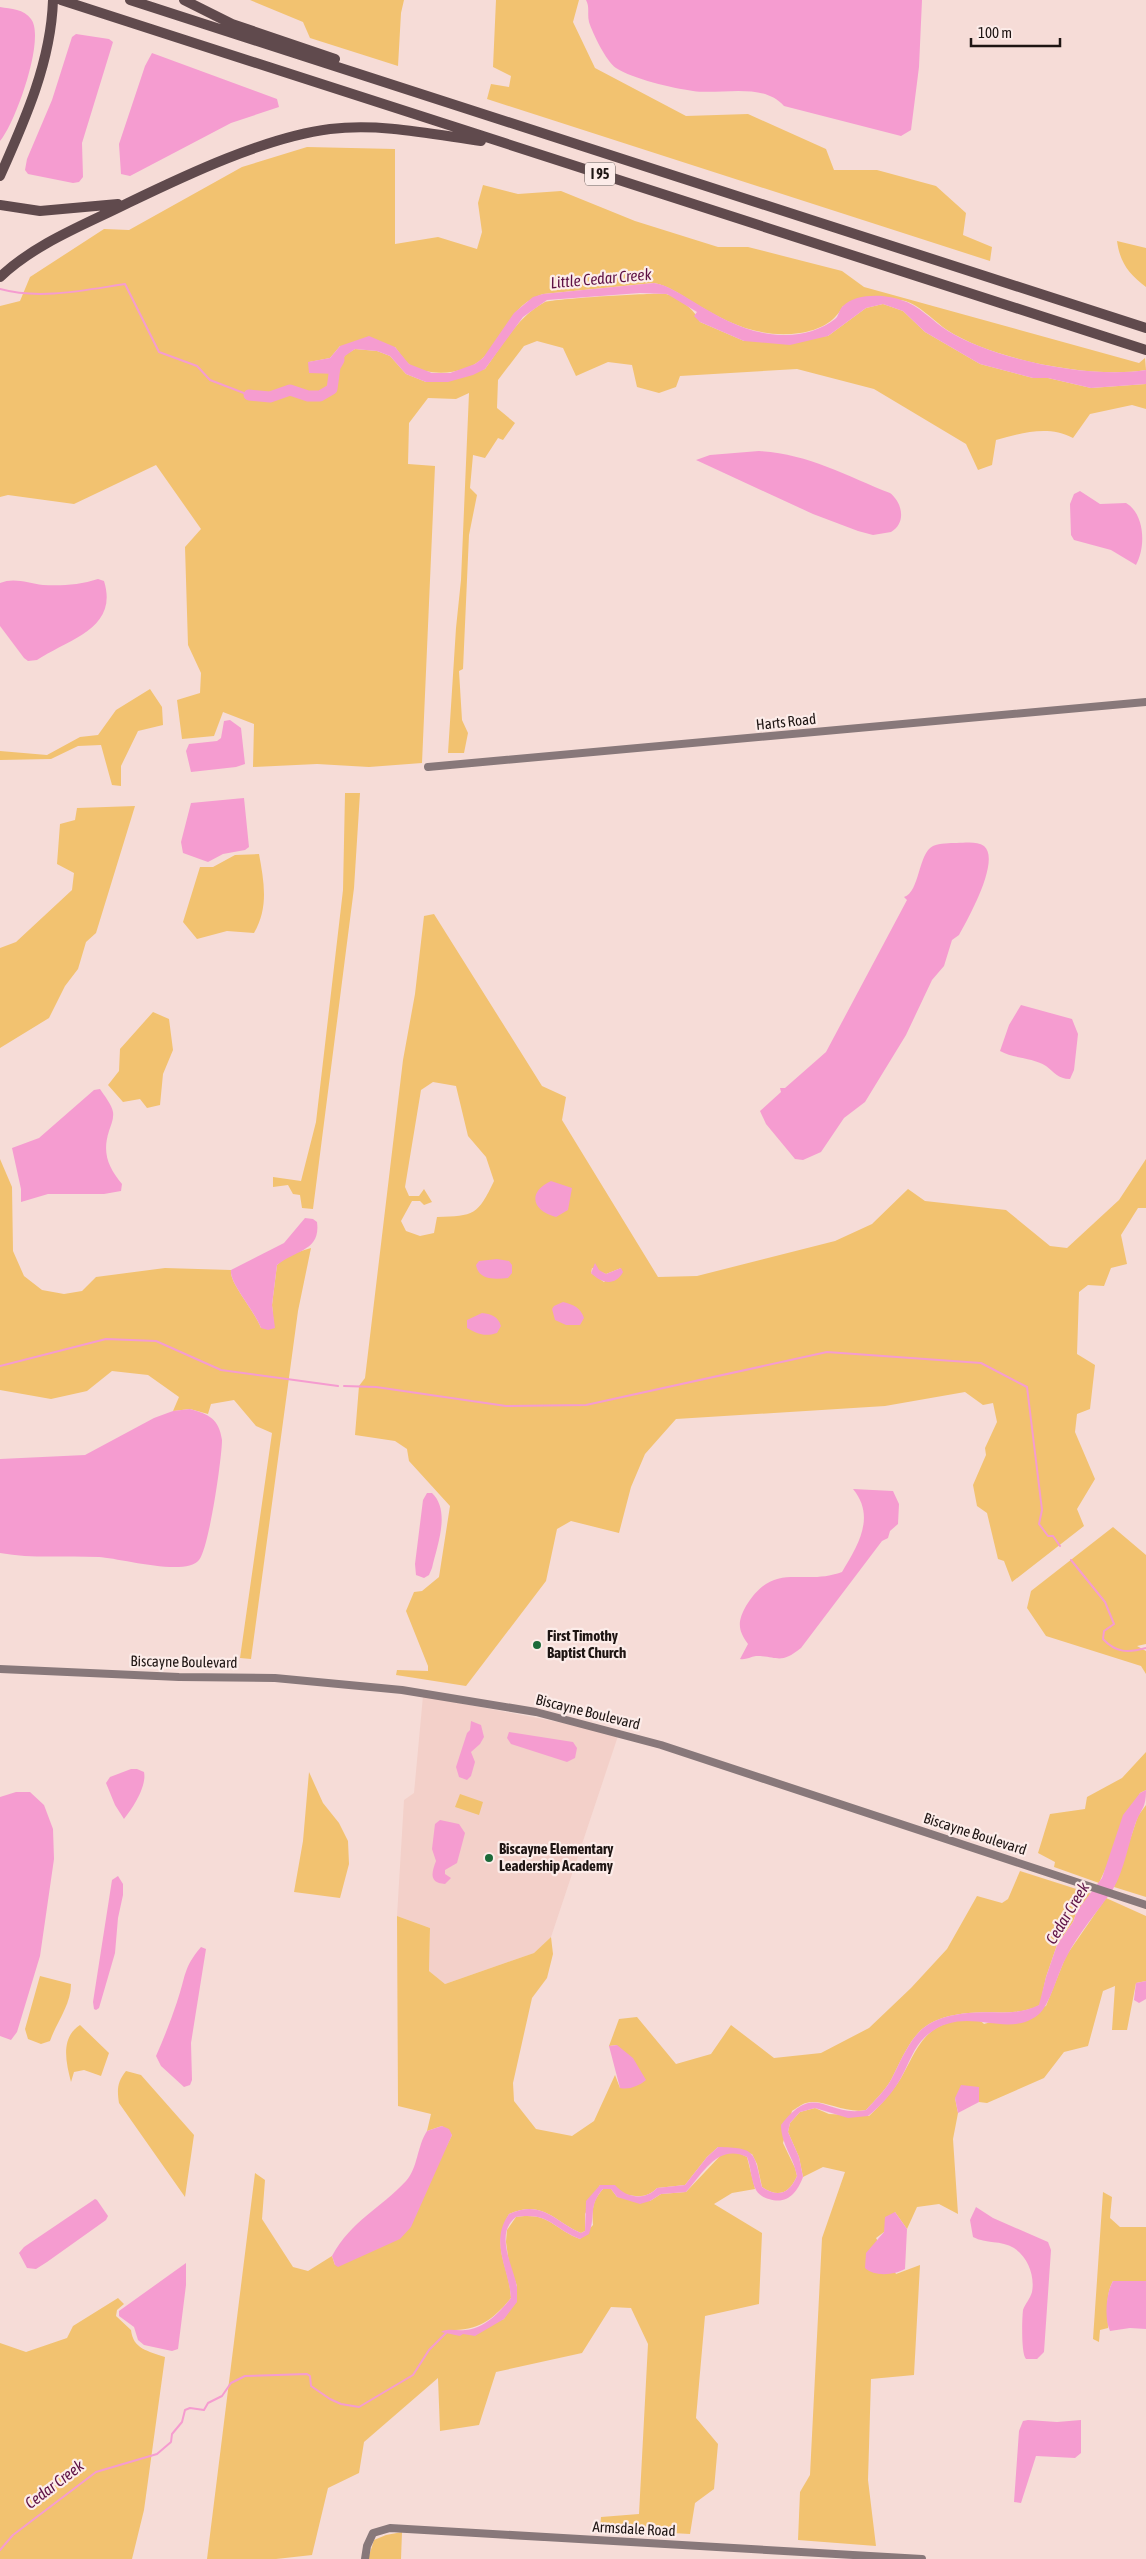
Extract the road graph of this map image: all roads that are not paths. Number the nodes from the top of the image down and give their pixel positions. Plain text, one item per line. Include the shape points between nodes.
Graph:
1 (53, 0) edge
2 (61, 0) edge
3 (130, 0) edge
4 (184, 0) edge
5 (417, 93) junction
6 (514, 146) junction
7 (0, 176) edge
8 (129, 203) junction
9 (0, 205) edge
10 (0, 277) edge
11 (1146, 328) edge
12 (1143, 349) edge
13 (1146, 702) edge
14 (428, 766) dead end
15 (0, 1669) edge
16 (1146, 1905) edge
17 (365, 2559) edge
18 (922, 2559) edge

1 - 7 highway via 52,28 45,62
2 - 6 highway, I 95
3 - 5 highway, I 95
4 - 5 highway via 232,24 398,82
5 - 11 highway, I 95
6 - 8 highway via 385,128 331,129 267,145 161,186
6 - 12 highway, I 95
8 - 9 highway via 40,211
8 - 10 highway via 68,231 30,253
13 - 14 street, Harts Road
15 - 16 street, Biscayne Boulevard via 264,1677 437,1694 516,1708 661,1745
17 - 18 street, Armsdale Road via 373,2533 391,2528

